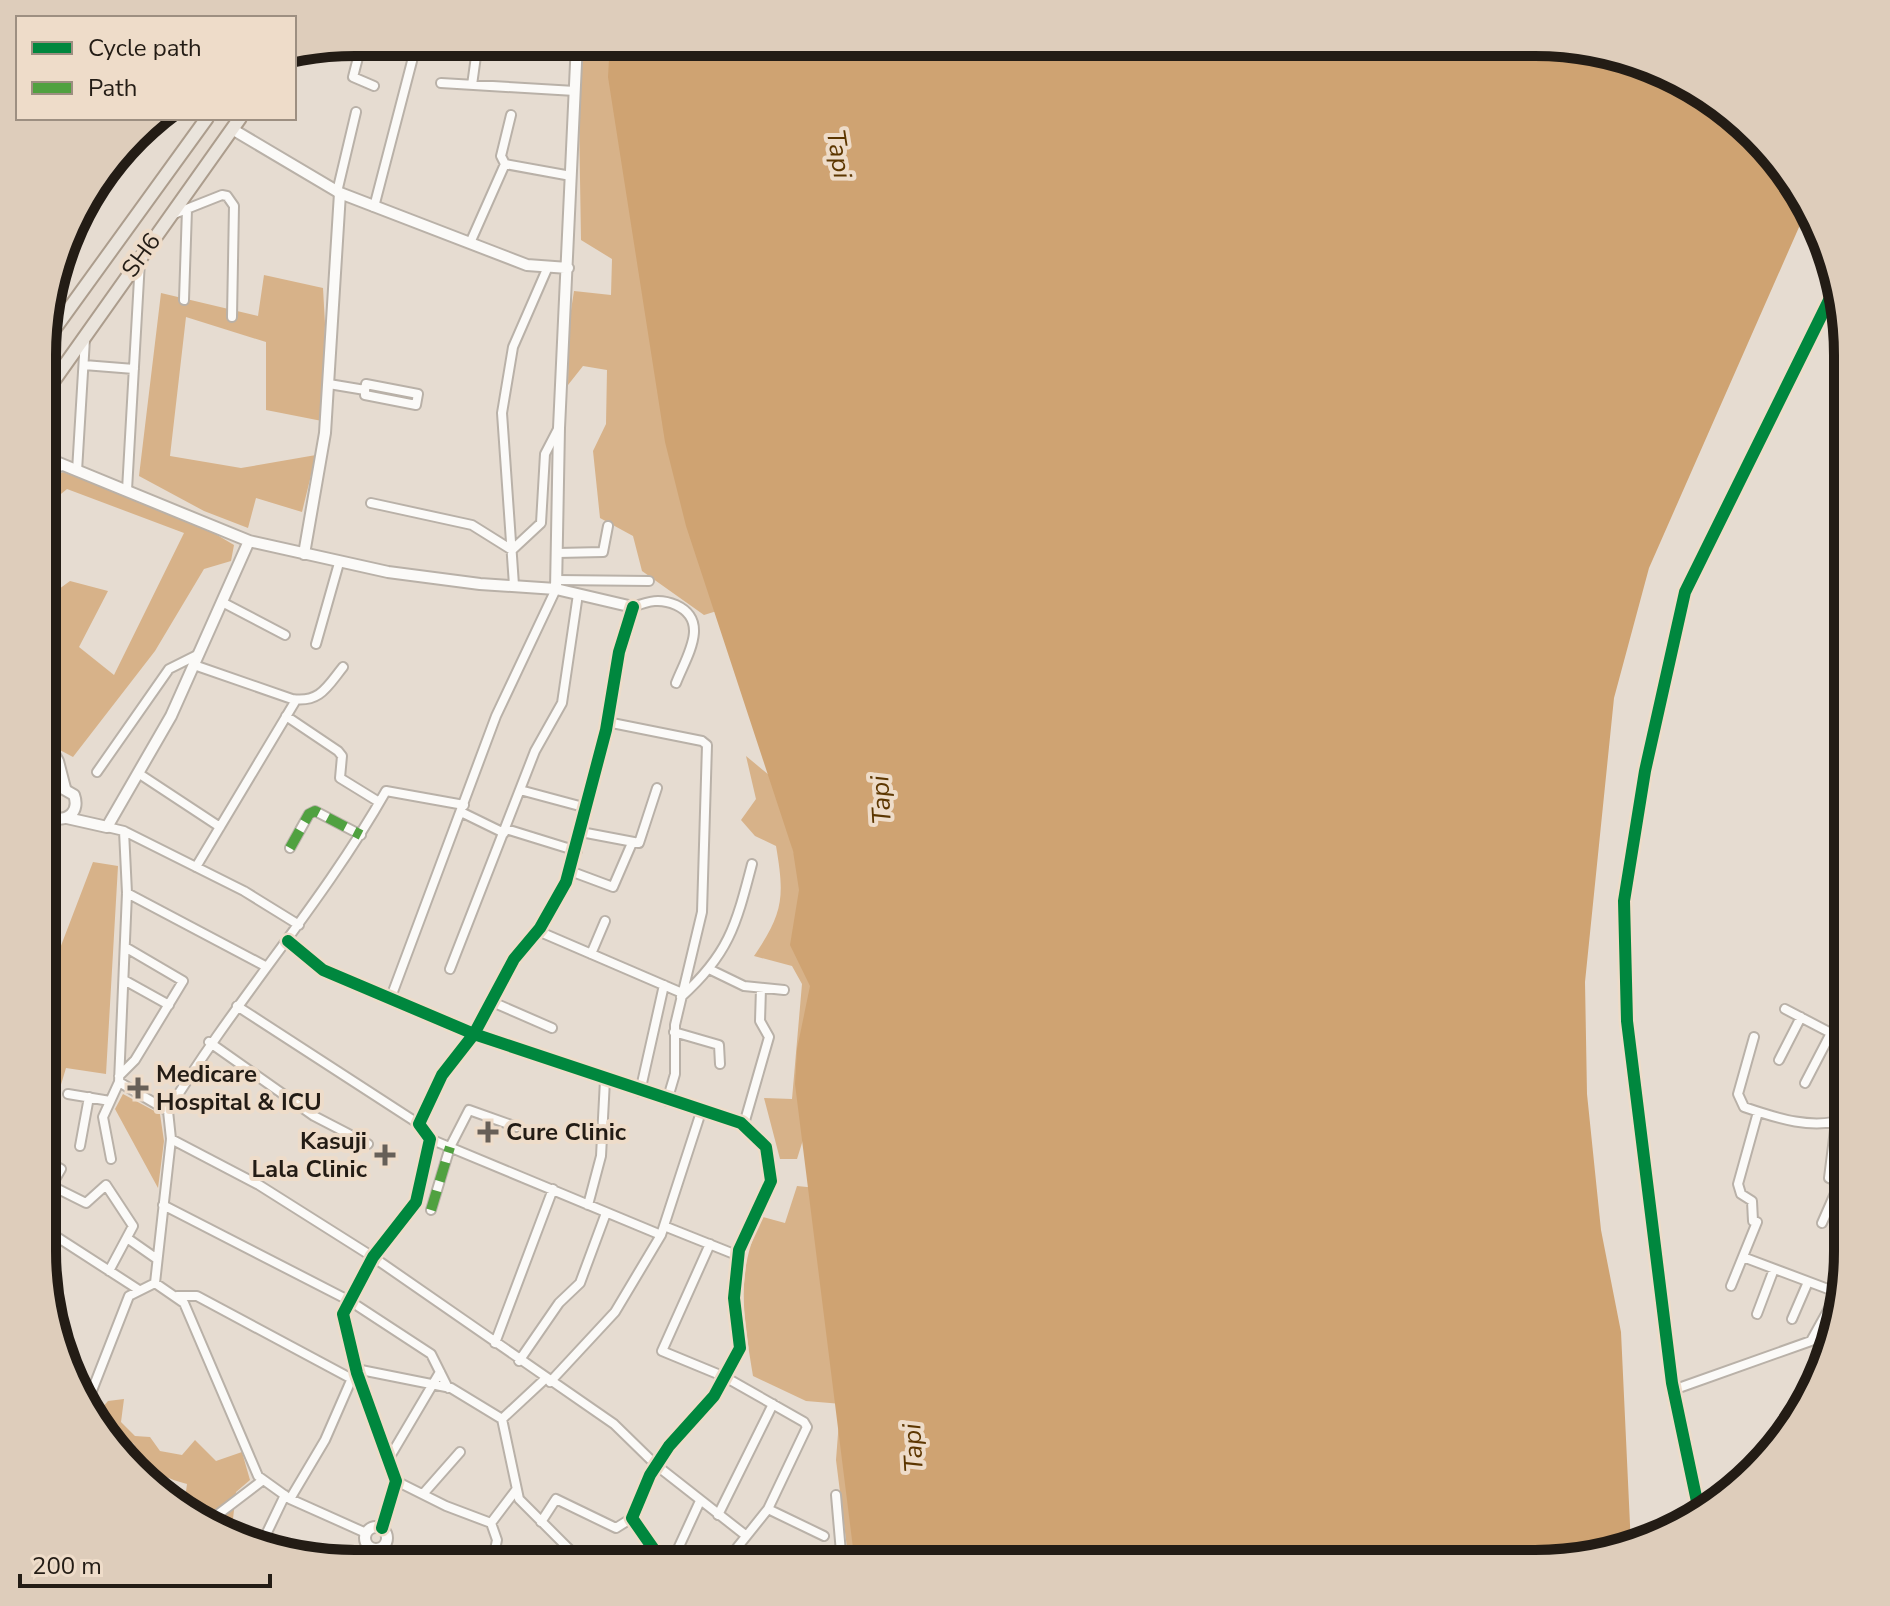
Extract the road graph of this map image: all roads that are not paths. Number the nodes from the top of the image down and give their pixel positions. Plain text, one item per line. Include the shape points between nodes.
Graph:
1 (358, 56) edge
2 (413, 56) edge
3 (476, 56) edge
4 (577, 56) edge
5 (441, 83) dead end
6 (472, 85) junction
7 (374, 86) dead end
8 (575, 91) junction
9 (356, 112) dead end
10 (511, 115) dead end
11 (206, 120) edge
12 (239, 120) edge
13 (232, 129) junction
14 (505, 164) junction
15 (571, 176) junction
16 (339, 192) junction
17 (374, 207) junction
18 (187, 209) junction
19 (170, 216) junction
20 (470, 243) junction
21 (140, 256) junction
22 (568, 268) junction
23 (547, 269) junction
24 (184, 300) dead end
25 (1829, 301) edge
26 (232, 317) dead end
27 (58, 322) edge
28 (86, 334) junction
29 (84, 365) junction
30 (134, 369) junction
31 (56, 377) edge
32 (329, 384) junction
33 (365, 390) junction
34 (559, 428) junction
35 (56, 462) edge
36 (62, 465) junction
37 (56, 467) edge
38 (77, 471) junction
39 (127, 490) junction
40 (371, 503) dead end
41 (542, 519) junction
42 (559, 519) junction
43 (608, 526) dead end
44 (249, 541) junction
45 (512, 550) junction
46 (558, 553) junction
47 (304, 554) junction
48 (339, 563) junction
49 (649, 581) dead end
50 (514, 585) junction
51 (556, 585) junction
52 (578, 594) junction
53 (222, 602) junction
54 (633, 607) junction
55 (285, 635) dead end
56 (316, 644) dead end
57 (196, 660) junction
58 (343, 667) dead end
59 (676, 683) dead end
60 (296, 700) junction
61 (286, 716) junction
62 (607, 722) junction
63 (56, 755) edge
64 (97, 772) dead end
65 (138, 773) junction
66 (66, 788) junction
67 (657, 788) dead end
68 (56, 789) edge
69 (520, 790) junction
70 (379, 802) junction
71 (587, 808) junction
72 (462, 809) junction
73 (67, 818) junction
74 (56, 819) edge
75 (107, 827) junction
76 (220, 827) junction
77 (124, 831) junction
78 (505, 831) junction
79 (581, 832) junction
80 (361, 835) junction
81 (632, 843) junction
82 (290, 848) dead end
83 (577, 851) junction
84 (752, 864) dead end
85 (196, 867) junction
86 (570, 871) junction
87 (127, 893) junction
88 (605, 921) dead end
89 (299, 925) junction
90 (538, 931) junction
91 (288, 941) junction
92 (125, 947) junction
93 (591, 954) junction
94 (267, 967) junction
95 (450, 969) dead end
96 (711, 970) junction
97 (124, 980) junction
98 (664, 985) junction
99 (761, 988) junction
100 (784, 990) dead end
101 (682, 995) junction
102 (391, 997) junction
103 (490, 1001) junction
104 (169, 1005) junction
105 (237, 1006) junction
106 (1785, 1009) dead end
107 (1801, 1017) junction
108 (552, 1028) dead end
109 (674, 1032) junction
110 (1831, 1033) junction
111 (474, 1034) junction
112 (1834, 1035) edge
113 (1754, 1037) dead end
114 (209, 1042) junction
115 (1779, 1060) dead end
116 (720, 1064) dead end
117 (119, 1079) junction
118 (605, 1080) junction
119 (1805, 1083) dead end
120 (640, 1092) junction
121 (68, 1094) dead end
122 (89, 1097) junction
123 (110, 1101) junction
124 (667, 1101) junction
125 (168, 1111) junction
126 (701, 1112) junction
127 (1758, 1112) junction
128 (1834, 1122) edge
129 (419, 1124) junction
130 (744, 1124) junction
131 (517, 1127) dead end
132 (1834, 1138) edge
133 (171, 1139) junction
134 (430, 1139) junction
135 (368, 1144) dead end
136 (80, 1146) dead end
137 (450, 1147) junction
138 (111, 1159) dead end
139 (1834, 1180) edge
140 (56, 1188) edge
141 (553, 1189) junction
142 (1834, 1201) edge
143 (163, 1205) junction
144 (588, 1205) junction
145 (431, 1210) dead end
146 (606, 1213) junction
147 (1822, 1223) dead end
148 (662, 1230) junction
149 (56, 1236) edge
150 (127, 1238) junction
151 (710, 1244) junction
152 (739, 1256) junction
153 (373, 1257) junction
154 (1743, 1257) junction
155 (157, 1259) junction
156 (1774, 1269) junction
157 (109, 1271) junction
158 (1808, 1282) junction
159 (155, 1283) junction
160 (1731, 1286) dead end
161 (1831, 1288) edge
162 (139, 1290) junction
163 (177, 1296) junction
164 (350, 1301) junction
165 (1828, 1309) edge
166 (1757, 1314) dead end
167 (1792, 1319) dead end
168 (495, 1343) junction
169 (519, 1361) junction
170 (440, 1372) junction
171 (354, 1374) junction
172 (725, 1377) junction
173 (547, 1380) junction
174 (431, 1384) junction
175 (448, 1388) junction
176 (1673, 1390) junction
177 (91, 1392) edge
178 (773, 1404) junction
179 (502, 1419) junction
180 (460, 1452) dead end
181 (388, 1460) junction
182 (656, 1465) junction
183 (263, 1480) junction
184 (396, 1481) junction
185 (516, 1490) junction
186 (423, 1494) junction
187 (836, 1495) dead end
188 (288, 1497) junction
189 (700, 1501) junction
190 (1697, 1502) edge
191 (768, 1509) junction
192 (718, 1515) junction
193 (216, 1516) edge
194 (632, 1518) junction
195 (541, 1522) junction
196 (491, 1523) junction
197 (382, 1528) junction
198 (366, 1533) junction
199 (744, 1534) junction
200 (266, 1536) edge
201 (824, 1536) dead end
202 (378, 1549) joint
203 (495, 1550) edge
204 (570, 1550) edge
205 (654, 1550) edge
206 (677, 1550) edge
207 (734, 1550) edge
208 (841, 1550) edge

1 - 7 street via 353,77
2 - 17 street
3 - 6 street
4 - 8 street
5 - 6 street
6 - 8 street
8 - 15 street
9 - 16 street
10 - 14 street via 501,156
11 - 27 main road, SH6
12 - 13 main road, SH6
13 - 16 street
13 - 19 main road, SH6
14 - 15 street
14 - 20 street
15 - 22 street
16 - 17 street
16 - 32 street
17 - 20 street
18 - 19 street
18 - 24 street
18 - 26 street via 222,195 234,206
19 - 21 main road, SH6
20 - 23 street
21 - 28 main road, SH6
21 - 30 street
22 - 23 street
22 - 34 street
23 - 45 street via 513,347 502,413
25 - 176 street via 1685,592 1648,756 1624,901 1627,1021
28 - 29 street
28 - 31 main road, SH6
29 - 30 street
29 - 38 street
30 - 39 street
32 - 33 street
32 - 47 street
33 - 33 street via 365,395 416,405 418,394 366,384
34 - 41 street via 545,454
34 - 42 street
35 - 36 street
36 - 37 street
36 - 38 street
38 - 39 street
39 - 44 street
40 - 45 street via 472,525
41 - 42 street
41 - 45 street
42 - 46 street
43 - 46 street via 603,552
44 - 47 street
44 - 53 street
45 - 50 street
46 - 51 street
47 - 48 street
48 - 50 street
48 - 56 street
49 - 51 street
50 - 51 street
51 - 52 street
51 - 72 street via 496,716
52 - 54 street
52 - 69 street via 564,696
53 - 55 street
53 - 57 street
54 - 59 street via 660,600 692,617 694,638
54 - 62 street
57 - 60 street
57 - 64 street via 169,669
57 - 65 street
58 - 60 street via 316,698
60 - 61 street
61 - 70 street via 338,751 340,778
61 - 76 street
62 - 71 street
62 - 101 street via 707,745 702,912
63 - 66 street
65 - 75 street
65 - 76 street
66 - 68 street
66 - 73 street via 76,805
67 - 81 street via 643,838
69 - 71 street
69 - 78 street
70 - 72 street via 386,791
70 - 80 street
71 - 79 street
72 - 78 street
72 - 102 street
73 - 74 street
73 - 75 street
75 - 77 street
76 - 85 street
77 - 85 street
77 - 87 street
78 - 83 street
78 - 95 street
79 - 81 street
79 - 83 street
80 - 82 street via 315,811
80 - 89 street
81 - 86 street via 613,887
83 - 86 street
84 - 96 street via 727,941
85 - 89 street
86 - 90 street
87 - 92 street
87 - 94 street
88 - 93 street
89 - 91 street
90 - 93 street
90 - 103 street
91 - 94 street
91 - 102 street via 323,970
92 - 97 street
92 - 104 street via 182,979
93 - 98 street
94 - 105 street
96 - 99 street
96 - 101 street
97 - 104 street
97 - 117 street
98 - 101 street
98 - 120 street
99 - 100 street
99 - 130 street via 760,1021 769,1037
101 - 109 street
102 - 111 street
103 - 108 street
103 - 111 street
104 - 117 street
105 - 114 street
105 - 129 street
106 - 107 street
107 - 110 street
107 - 115 street
109 - 116 street via 719,1045
109 - 124 street via 675,1074
110 - 112 street
110 - 119 street
111 - 118 street
111 - 129 street via 442,1075
113 - 127 street via 1742,1096 1744,1107
114 - 125 street
114 - 135 street via 302,1108
117 - 123 street
117 - 125 street
118 - 120 street
118 - 144 street via 601,1156
120 - 124 street
121 - 122 street
122 - 123 street
122 - 136 street
123 - 138 street via 102,1123
124 - 126 street
125 - 133 street
126 - 130 street
126 - 148 street
127 - 128 street via 1785,1121
127 - 154 street via 1738,1184 1741,1194 1752,1201 1755,1221
129 - 134 street
130 - 152 street via 766,1147 771,1181
131 - 137 street via 472,1109
132 - 139 street via 1829,1178
133 - 143 street
133 - 153 street via 259,1185
134 - 137 street
134 - 153 street via 416,1202
137 - 141 street
137 - 145 street
140 - 150 street via 86,1203 106,1185 133,1226
141 - 144 street
141 - 168 street
142 - 147 street
143 - 155 street
143 - 164 street
144 - 146 street
146 - 148 street
146 - 169 street via 580,1283 562,1298
148 - 151 street
148 - 173 street via 615,1312
149 - 157 street
150 - 155 street
150 - 157 street
151 - 152 street
151 - 172 street via 662,1349
152 - 172 street via 734,1298 740,1348
153 - 164 street
153 - 168 street
154 - 156 street
154 - 160 street
155 - 159 street
156 - 158 street
156 - 166 street
157 - 162 street
158 - 161 street
158 - 167 street
159 - 162 street
159 - 163 street
162 - 177 street via 129,1296
163 - 171 street via 197,1296
163 - 183 street
164 - 170 street via 431,1354
164 - 171 street via 343,1314
165 - 176 street via 1811,1341
168 - 169 street
169 - 173 street
170 - 174 street
170 - 175 street
171 - 174 street
171 - 181 street
171 - 188 street via 325,1440
172 - 178 street
172 - 182 street
173 - 179 street
173 - 182 street via 614,1424
174 - 175 street
174 - 181 street
175 - 179 street
176 - 190 street
178 - 191 street via 804,1422 807,1430
178 - 192 street
179 - 185 street
180 - 186 street
181 - 184 street
182 - 189 street
182 - 194 street
183 - 188 street
183 - 193 street
184 - 186 street
184 - 197 street
185 - 195 street
185 - 196 street
186 - 196 street
187 - 208 street
188 - 198 street
188 - 200 street
189 - 192 street
189 - 206 street
191 - 199 street
191 - 201 street
192 - 199 street
194 - 195 street via 616,1528 556,1499
194 - 205 street
195 - 204 street
196 - 203 street
197 - 198 street
197 - 202 street via 387,1541
198 - 202 street via 366,1544
199 - 207 street

